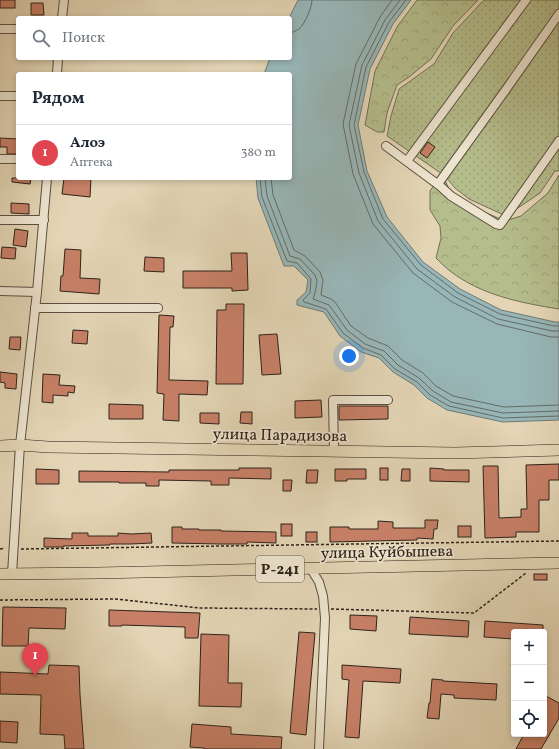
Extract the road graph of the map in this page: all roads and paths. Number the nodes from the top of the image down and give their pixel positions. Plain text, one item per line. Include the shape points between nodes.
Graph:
1 (64, 0) edge
2 (526, 0) edge
3 (559, 14) edge
4 (62, 16) edge
5 (0, 29) edge
6 (16, 29) edge
7 (58, 60) edge
8 (57, 72) edge
9 (0, 96) edge
10 (16, 96) edge
11 (559, 141) edge
12 (386, 146) dead end
13 (0, 159) edge
14 (16, 159) edge
15 (407, 161) junction
16 (47, 180) edge
17 (438, 184) junction
18 (0, 220) edge
19 (44, 220) junction
20 (0, 291) edge
21 (37, 292) junction
22 (35, 308) junction
23 (158, 308) dead end
24 (388, 400) dead end
25 (20, 445) junction
26 (0, 446) edge
27 (559, 450) edge
28 (334, 451) junction
29 (559, 541) edge
30 (13, 548) junction
31 (0, 549) edge
32 (559, 563) edge
33 (311, 568) junction
34 (529, 571) dead end
35 (0, 574) edge
36 (12, 574) junction
37 (0, 600) edge
38 (324, 609) junction
39 (319, 749) edge

1 - 4 street
2 - 15 street
3 - 17 street
5 - 6 street
7 - 8 street
9 - 10 street
11 - 17 street via 500,225 451,196
12 - 15 street
13 - 14 street
15 - 17 street
16 - 19 street
18 - 19 street
19 - 21 street
20 - 21 street
21 - 22 street
22 - 23 street
22 - 25 street
24 - 28 street via 333,400
25 - 26 highway, улица Парадизова
25 - 28 highway, улица Парадизова
25 - 30 street
27 - 28 highway, улица Парадизова via 456,453
29 - 30 path
30 - 31 path
30 - 36 street
32 - 33 highway, улица Куйбышева / Р-241
33 - 36 highway, улица Куйбышева / Р-241
33 - 38 street via 319,582
34 - 38 path via 474,613
35 - 36 highway, улица Куйбышева / Р-241
37 - 38 path via 115,599 200,608
38 - 39 street

